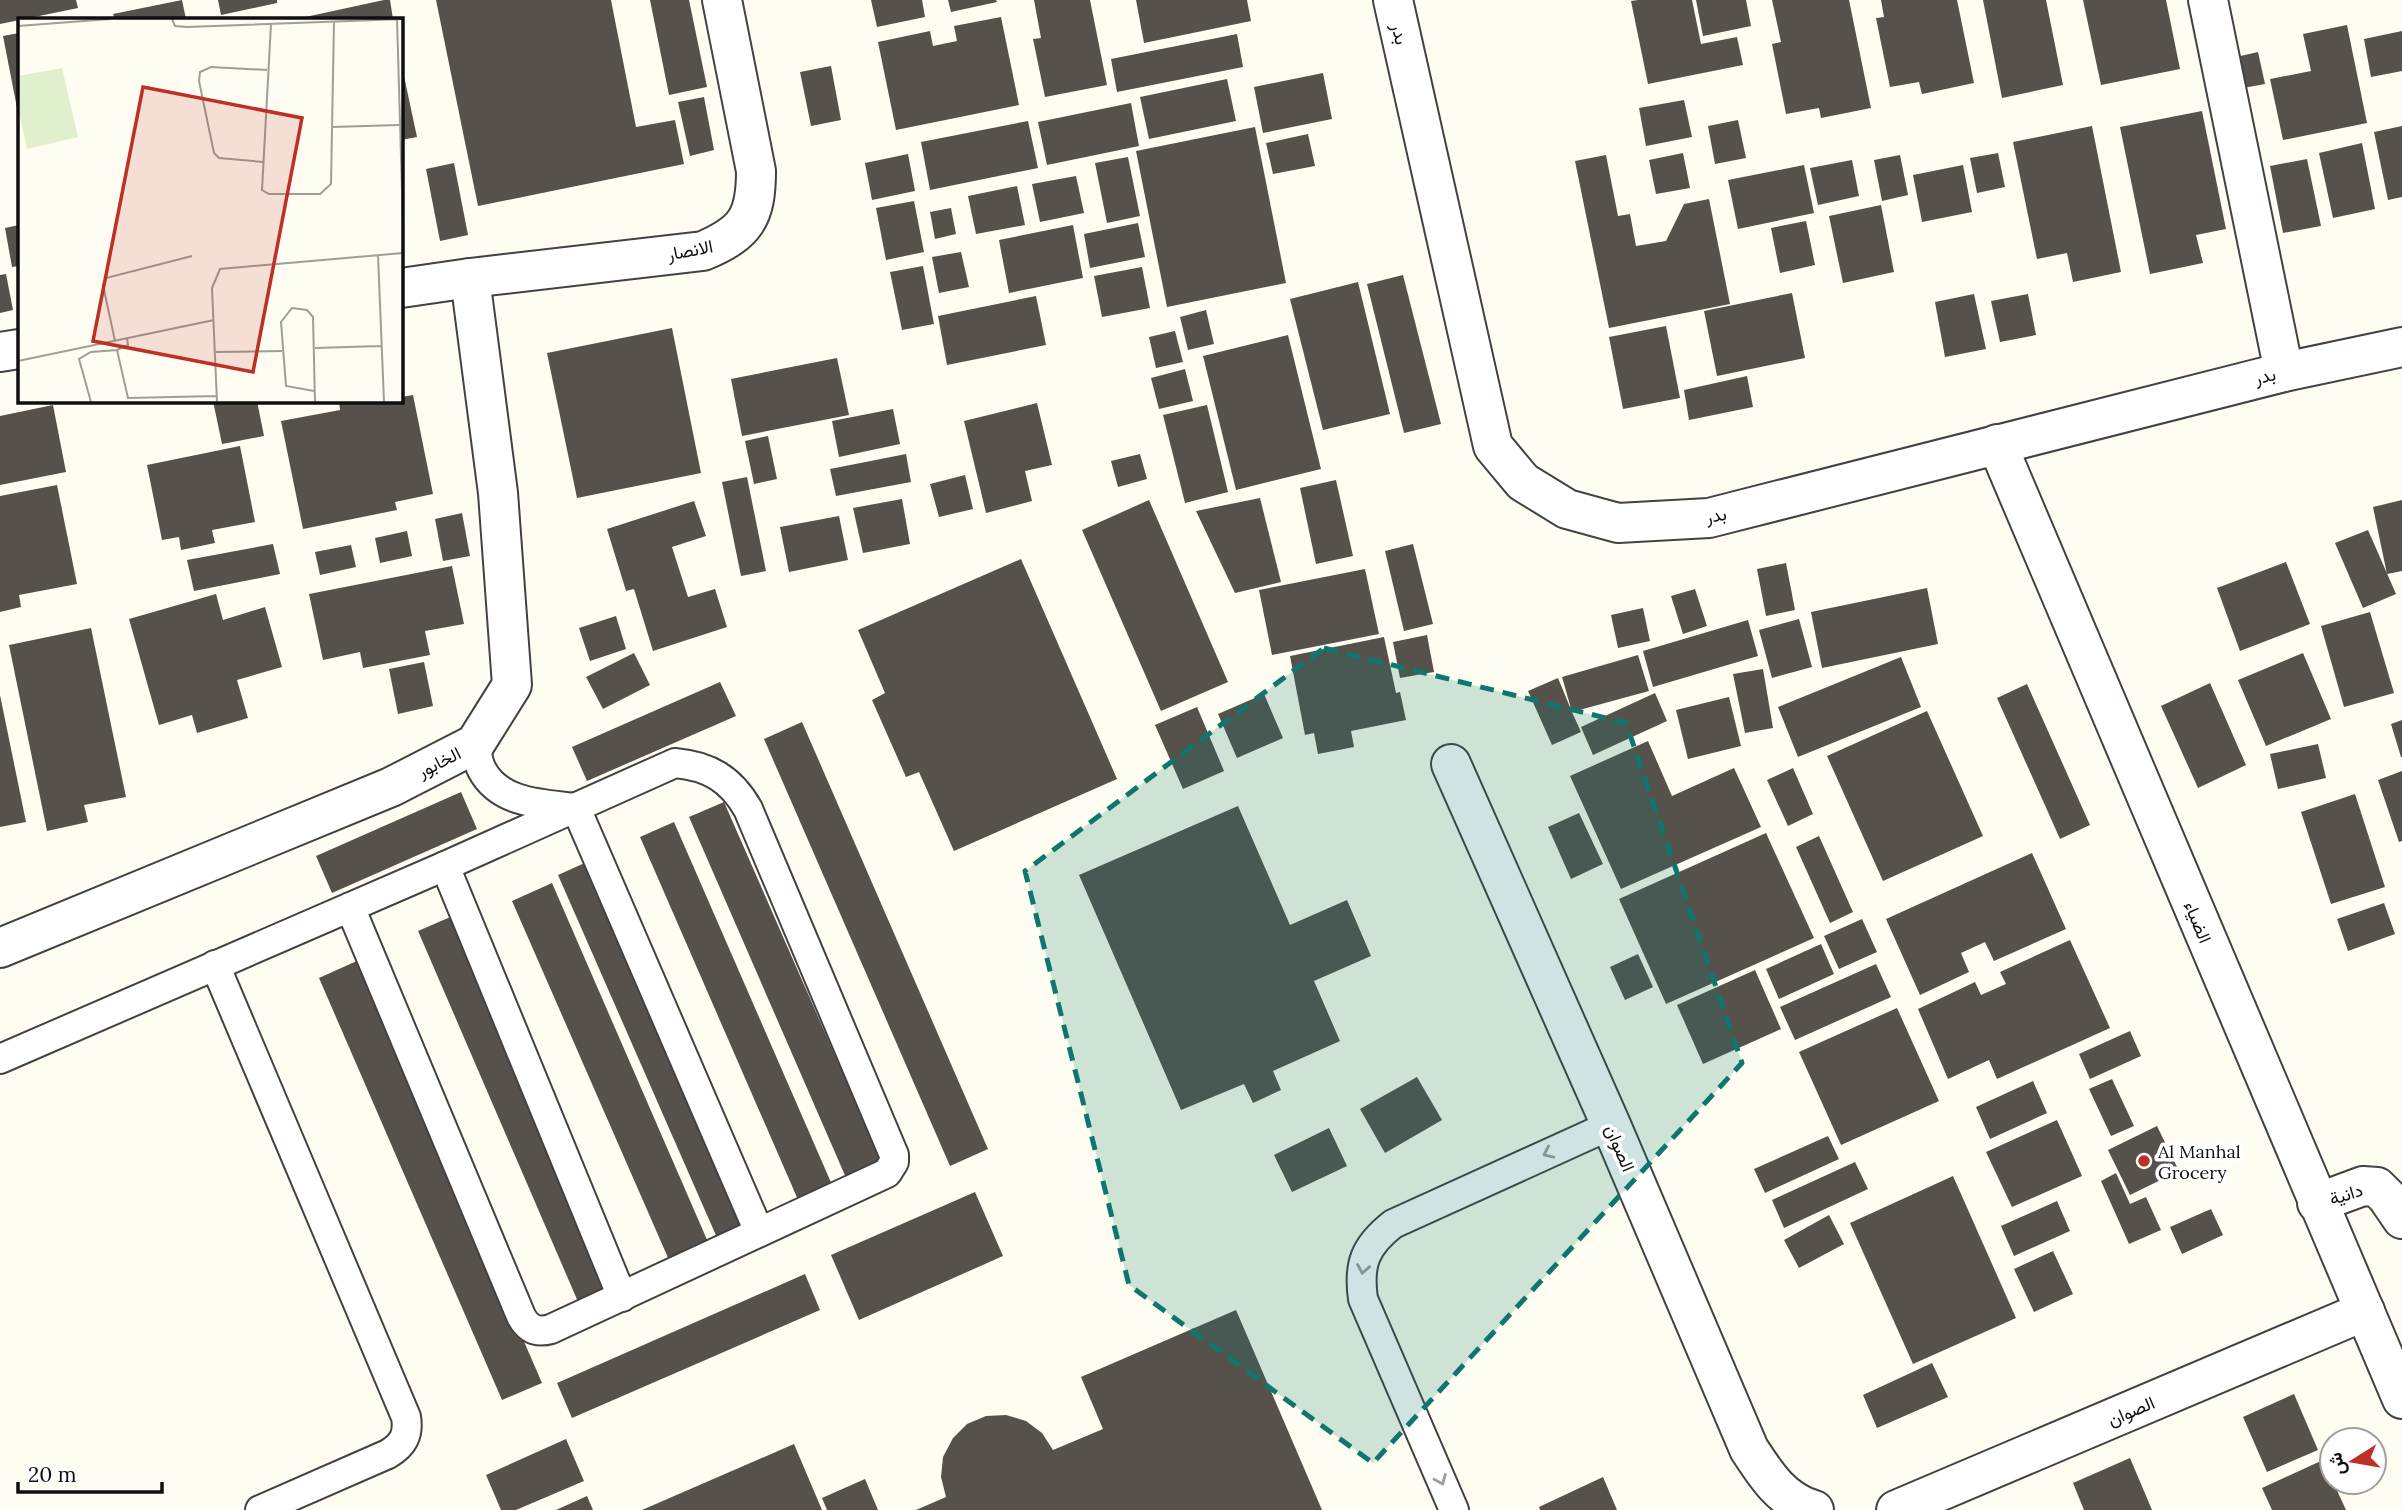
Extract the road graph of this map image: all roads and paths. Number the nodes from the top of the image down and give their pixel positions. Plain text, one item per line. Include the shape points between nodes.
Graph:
1 (722, 0) edge
2 (1392, 0) edge
3 (2208, 0) edge
4 (470, 278) junction
5 (402, 289) edge
6 (2402, 347) edge
7 (18, 349) edge
8 (0, 352) edge
9 (2284, 372) junction
10 (1997, 444) junction
11 (475, 744) junction
12 (1451, 764) dead end
13 (576, 808) junction
14 (445, 866) junction
15 (350, 907) junction
16 (0, 948) edge
17 (215, 965) junction
18 (0, 1059) edge
19 (1611, 1125) junction
20 (2317, 1203) junction
21 (2402, 1219) edge
22 (759, 1232) junction
23 (622, 1297) junction
24 (2365, 1311) junction
25 (2402, 1399) edge
26 (260, 1510) edge
27 (1454, 1510) edge
28 (1814, 1510) edge
29 (1896, 1510) edge

1 - 4 street, الانصار via 755,171 756,197 746,222 728,241 703,251
2 - 10 street, بدر via 1493,446 1523,482 1567,509 1618,523 1709,518
3 - 9 street
4 - 5 street, الانصار
4 - 11 street, الخابور via 498,493 512,685
6 - 9 street, بدر
7 - 8 street
9 - 10 street, بدر
10 - 20 street, الضياء
11 - 13 lane via 481,769 503,793
11 - 16 street, الخابور via 391,787
12 - 19 street, الصوان
13 - 14 lane
13 - 22 lane
13 - 22 lane via 675,763 711,770 739,794 748,810 894,1155 887,1173
14 - 15 lane
14 - 23 lane
15 - 17 lane
15 - 23 lane via 525,1324 542,1332
17 - 18 lane
17 - 26 lane via 408,1428 398,1448 388,1454
19 -> 27 lane via 1393,1224 1379,1235 1362,1264 1363,1299
19 - 28 street, الصوان via 1749,1449 1771,1483
20 - 21 street, دانية via 2363,1186 2377,1187
20 - 24 street, الضياء
22 - 23 lane
24 - 25 street, الضياء
24 - 29 street, الصوان

